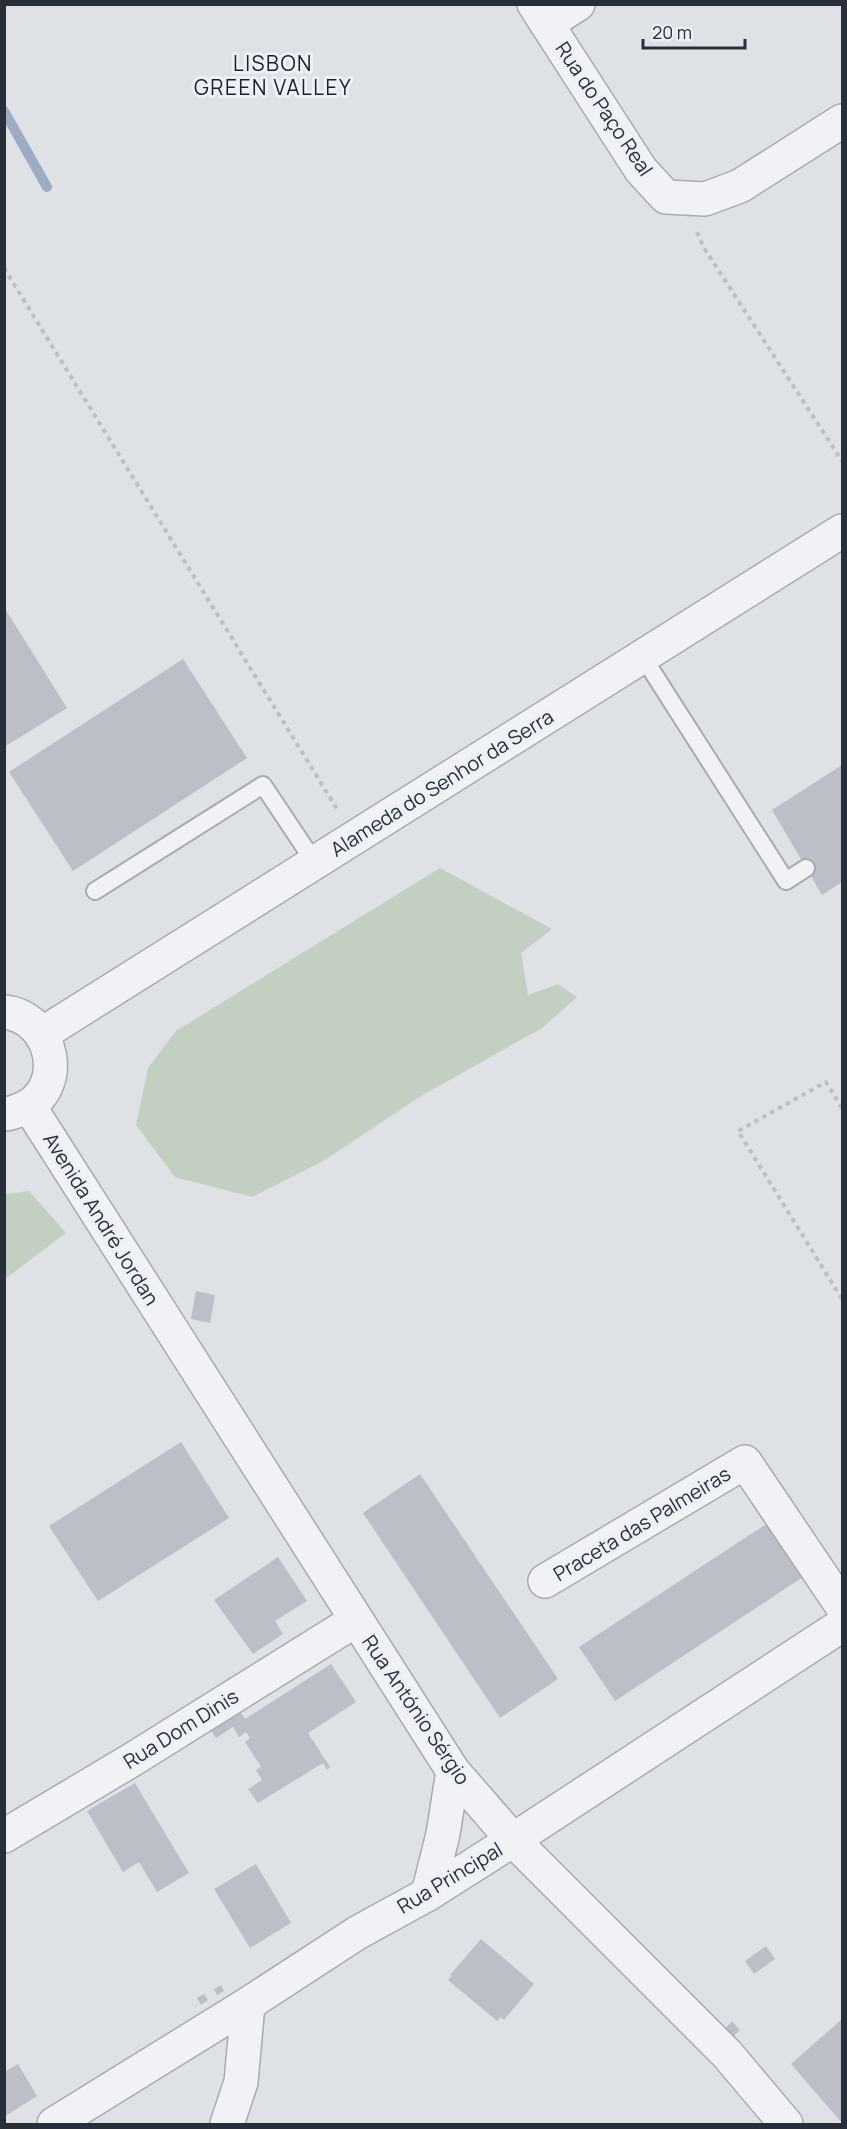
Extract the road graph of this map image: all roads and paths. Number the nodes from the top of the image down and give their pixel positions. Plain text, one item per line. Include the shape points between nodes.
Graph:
1 (578, 4) edge
2 (541, 14) edge
3 (843, 122) edge
4 (682, 198) junction
5 (4, 268) edge
6 (843, 461) edge
7 (843, 531) edge
8 (643, 657) junction
9 (355, 838) junction
10 (315, 863) junction
11 (807, 868) dead end
12 (94, 891) dead end
13 (4, 1012) edge
14 (42, 1034) junction
15 (843, 1108) edge
16 (17, 1110) edge
17 (843, 1299) edge
18 (172, 1333) joint
19 (545, 1581) dead end
20 (843, 1606) edge
21 (356, 1620) junction
22 (843, 1625) edge
23 (453, 1771) junction
24 (4, 1836) edge
25 (513, 1840) junction
26 (428, 1894) junction
27 (248, 2004) junction
28 (54, 2124) edge
29 (227, 2124) edge
30 (786, 2124) edge

1 - 2 street
2 - 4 street, Rua do Paço Real via 641,170 666,197
3 - 4 street, Rua do Paço Real via 740,186 705,199
4 - 6 path via 704,248
5 - 9 path
7 - 8 street, Alameda do Senhor da Serra
8 - 9 street, Alameda do Senhor da Serra
8 - 11 lane via 786,881
9 - 10 street, Alameda do Senhor da Serra
10 - 12 lane via 263,785
10 - 14 street, Alameda do Senhor da Serra
13 - 14 street via 30,1021
14 - 16 street via 50,1053 50,1073 43,1092
15 - 17 path via 826,1082 738,1131
16 - 18 street, Avenida André Jordan
18 - 21 street, Rua António Sérgio
19 - 20 street, Praceta das Palmeiras via 745,1462
21 - 23 street, Rua António Sérgio
21 - 24 street, Rua Dom Dinis
22 - 25 street, Rua Principal
23 - 25 street, Rua António Sérgio
23 - 26 street
25 - 26 street, Rua Principal
25 - 30 street, Rua António Sérgio via 727,2054
26 - 27 street, Rua Principal via 357,1933
27 - 28 street, Rua Principal
27 - 29 street via 241,2082

